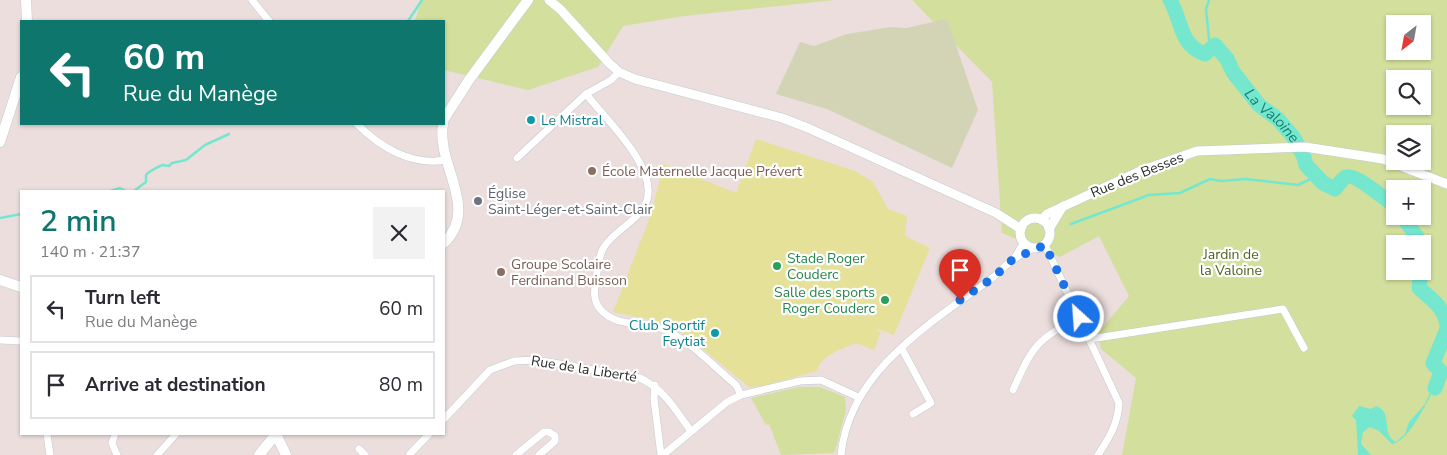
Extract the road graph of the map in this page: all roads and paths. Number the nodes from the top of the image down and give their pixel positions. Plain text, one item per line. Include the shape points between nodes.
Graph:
1 (26, 0) edge
2 (252, 0) edge
3 (528, 0) edge
4 (549, 0) edge
5 (27, 20) edge
6 (268, 20) edge
7 (619, 72) junction
8 (20, 80) edge
9 (586, 94) junction
10 (445, 117) edge
11 (358, 125) edge
12 (443, 125) edge
13 (0, 142) edge
14 (517, 158) dead end
15 (446, 160) junction
16 (1447, 184) edge
17 (1064, 206) junction
18 (996, 213) junction
19 (1030, 219) junction
20 (1042, 220) junction
21 (1021, 229) junction
22 (1050, 229) junction
23 (445, 242) edge
24 (1024, 242) junction
25 (1045, 245) junction
26 (1034, 248) junction
27 (1013, 259) junction
28 (0, 280) edge
29 (20, 287) edge
30 (1079, 317) junction
31 (1090, 339) junction
32 (0, 340) edge
33 (20, 342) edge
34 (1304, 348) dead end
35 (902, 349) junction
36 (655, 385) junction
37 (1013, 390) dead end
38 (741, 395) junction
39 (858, 397) junction
40 (913, 414) dead end
41 (445, 418) edge
42 (692, 431) junction
43 (47, 435) edge
44 (115, 435) edge
45 (175, 435) edge
46 (275, 435) edge
47 (276, 435) edge
48 (428, 435) edge
49 (359, 449) dead end
50 (50, 455) edge
51 (117, 455) edge
52 (156, 455) edge
53 (259, 455) edge
54 (286, 455) edge
55 (366, 455) edge
56 (409, 455) edge
57 (516, 455) edge
58 (539, 455) edge
59 (662, 455) edge
60 (841, 455) edge
61 (1098, 455) edge

1 - 5 main road
2 - 6 street
3 - 10 main road
4 - 7 street
7 - 9 street
7 - 18 street via 782,118
8 - 13 main road
9 - 14 street
9 - 38 street via 628,144 648,186 642,211 607,243 600,256 594,292 600,308 613,319 661,328 674,335 736,385
11 - 15 street via 378,143 396,153 430,161
12 - 15 main road via 442,147
15 - 23 main road via 460,212 454,230
16 - 17 street, Rue des Besses via 1383,159 1305,147 1197,151 1140,170
17 - 20 street, Rue des Besses
17 - 22 street
18 - 19 street
18 - 21 street
19 - 20 street
19 - 21 street
20 - 22 street
21 - 24 street
22 - 25 street
24 - 26 street
24 - 27 street
25 - 26 street
25 - 30 street
26 - 27 street
27 - 35 street via 993,278 918,332
28 - 29 main road
30 - 31 street
30 - 37 street via 1034,347
31 - 34 street via 1284,309
31 - 61 street via 1119,403 1114,428
32 - 33 street
35 - 39 street via 871,379
35 - 40 street via 931,403
36 - 41 street, Rue de la Liberté via 640,378 536,360 514,361 490,370
36 - 42 street
36 - 59 street
38 - 39 street via 800,381 821,380
38 - 42 street via 727,402
39 - 60 street via 845,428
42 - 59 street
43 - 50 street
44 - 51 street via 112,443
45 - 52 street
46 - 53 main road
47 - 54 main road
48 - 56 street
49 - 55 street
57 - 58 street via 544,432 550,432 555,441

